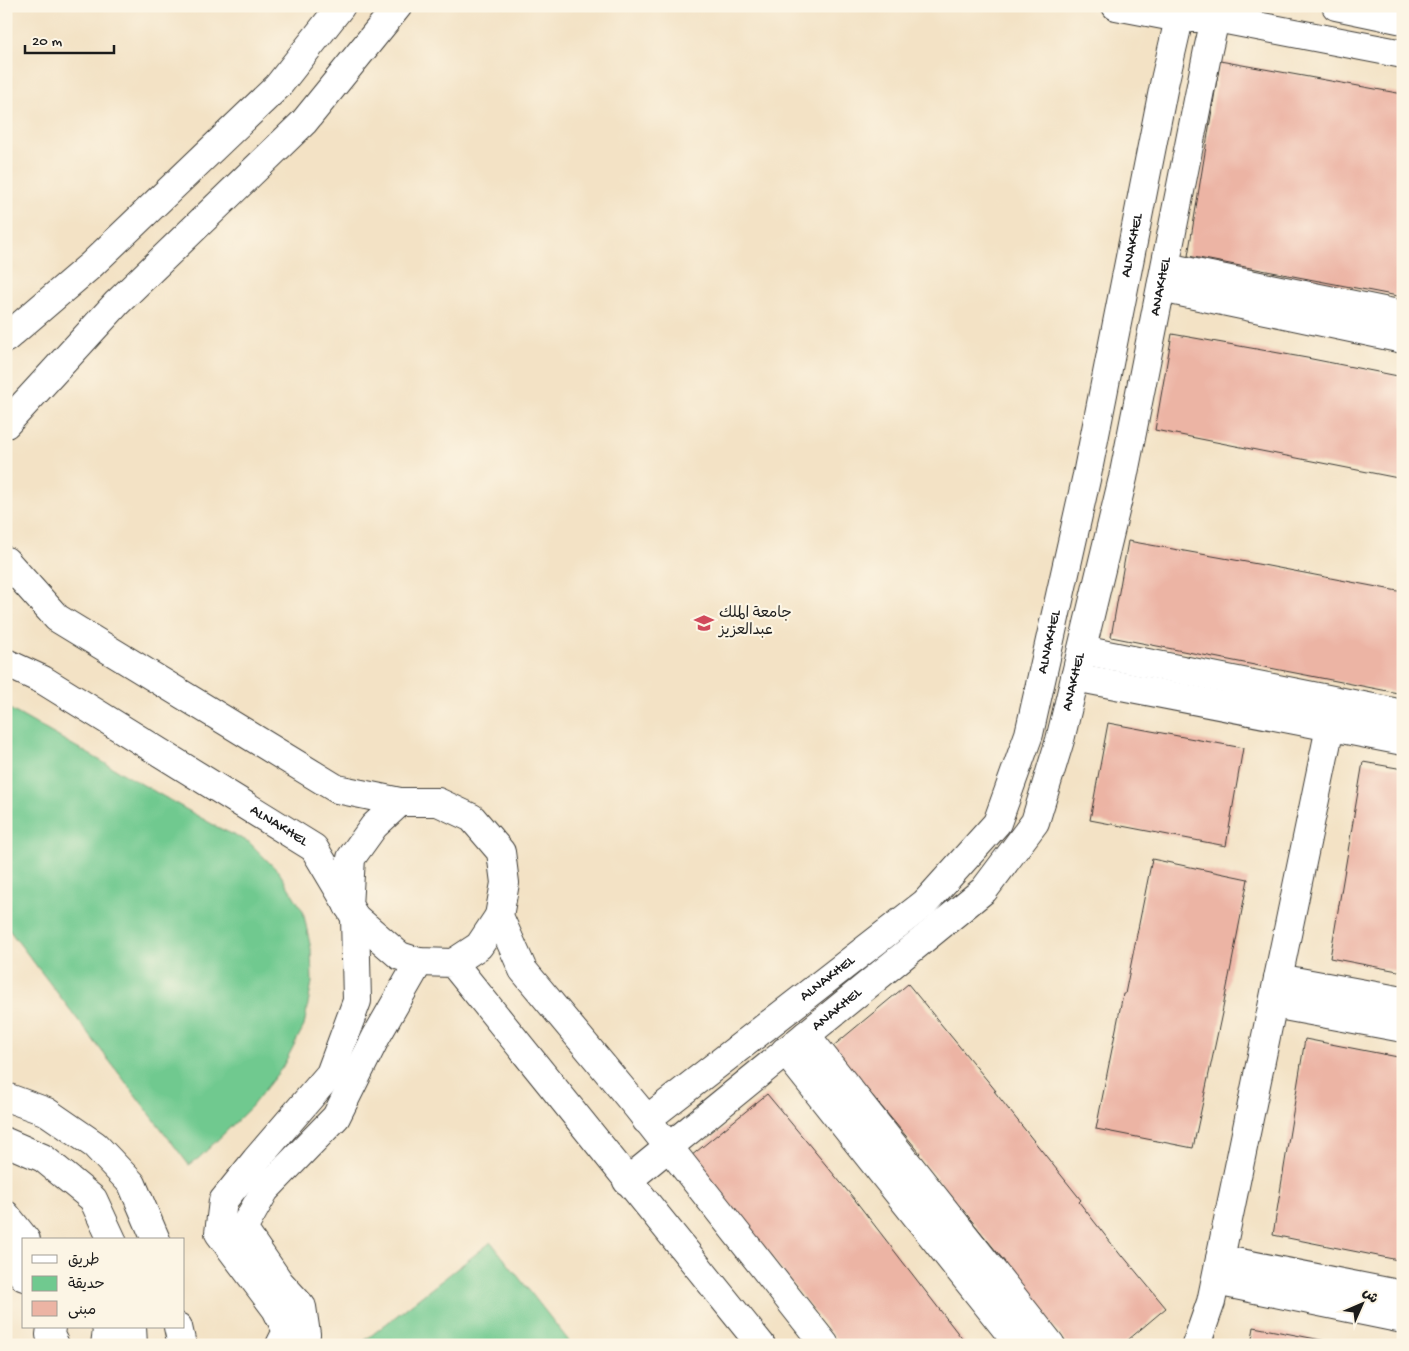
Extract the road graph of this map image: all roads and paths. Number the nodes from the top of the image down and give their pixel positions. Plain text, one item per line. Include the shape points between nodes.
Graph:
1 (341, 6) edge
2 (398, 6) edge
3 (1116, 6) edge
4 (1336, 6) edge
5 (1180, 12) edge
6 (1217, 12) edge
7 (1403, 20) edge
8 (1403, 54) edge
9 (1163, 277) junction
10 (1403, 315) edge
11 (6, 338) edge
12 (1403, 339) edge
13 (6, 424) edge
14 (6, 561) edge
15 (1082, 650) junction
16 (6, 663) edge
17 (1075, 676) junction
18 (1403, 714) edge
19 (1330, 727) junction
20 (1403, 741) edge
21 (400, 802) junction
22 (352, 912) junction
23 (498, 916) junction
24 (419, 962) junction
25 (453, 963) junction
26 (1278, 978) junction
27 (1403, 1002) edge
28 (1273, 1004) junction
29 (1403, 1028) edge
30 (796, 1043) junction
31 (6, 1097) edge
32 (646, 1120) junction
33 (6, 1142) edge
34 (668, 1147) junction
35 (627, 1181) junction
36 (6, 1215) edge
37 (24, 1238) edge
38 (111, 1238) edge
39 (155, 1238) edge
40 (6, 1255) edge
41 (1218, 1270) junction
42 (22, 1275) edge
43 (1403, 1295) edge
44 (1403, 1319) edge
45 (50, 1328) edge
46 (106, 1328) edge
47 (132, 1328) edge
48 (178, 1328) edge
49 (55, 1345) edge
50 (105, 1345) edge
51 (133, 1345) edge
52 (182, 1345) edge
53 (280, 1345) edge
54 (305, 1345) edge
55 (761, 1345) edge
56 (825, 1345) edge
57 (1019, 1345) edge
58 (1050, 1345) edge
59 (1196, 1345) edge

1 - 11 street via 278,86 90,266
2 - 13 street via 304,122 117,303
3 - 5 street
4 - 7 street
5 - 6 street
5 - 32 street, ALNAKHEL via 1078,513 1029,734 997,823 925,903
6 - 8 street
6 - 9 street, ANAKHEL
9 - 10 street
9 - 12 street
9 - 15 street, ANAKHEL via 1123,478
14 - 21 street via 57,618 320,779 337,789
15 - 17 street, ANAKHEL
15 - 18 street
16 - 22 street, ALNAKHEL via 43,680 314,848
17 - 19 street
17 - 30 street, ANAKHEL via 1035,822 984,890
19 - 20 street
19 - 26 street
21 - 22 street via 374,826 351,858
21 - 23 street via 438,802 472,818 501,852 505,883
22 - 24 street, ALNAKHEL via 400,956
22 - 53 street via 357,1001 330,1074 223,1201 219,1233 276,1309 287,1331
23 - 25 street via 479,946
23 - 32 street via 523,970
24 - 25 street, ALNAKHEL
24 - 54 street via 376,1037 336,1117 265,1190 243,1230 280,1284 302,1307
25 - 35 street
26 - 27 street
26 - 28 street
28 - 29 street
28 - 41 street
30 - 34 street, ANAKHEL
30 - 57 street
30 - 58 street
31 - 39 street via 46,1112 95,1146 132,1184
32 - 34 street
33 - 38 street via 43,1158 94,1199
34 - 35 street, ANAKHEL
34 - 56 street
35 - 55 street
36 - 37 street
40 - 42 street
41 - 43 street
41 - 44 street
41 - 59 street via 1212,1302
45 - 49 street
46 - 50 street
47 - 51 street
48 - 52 street

